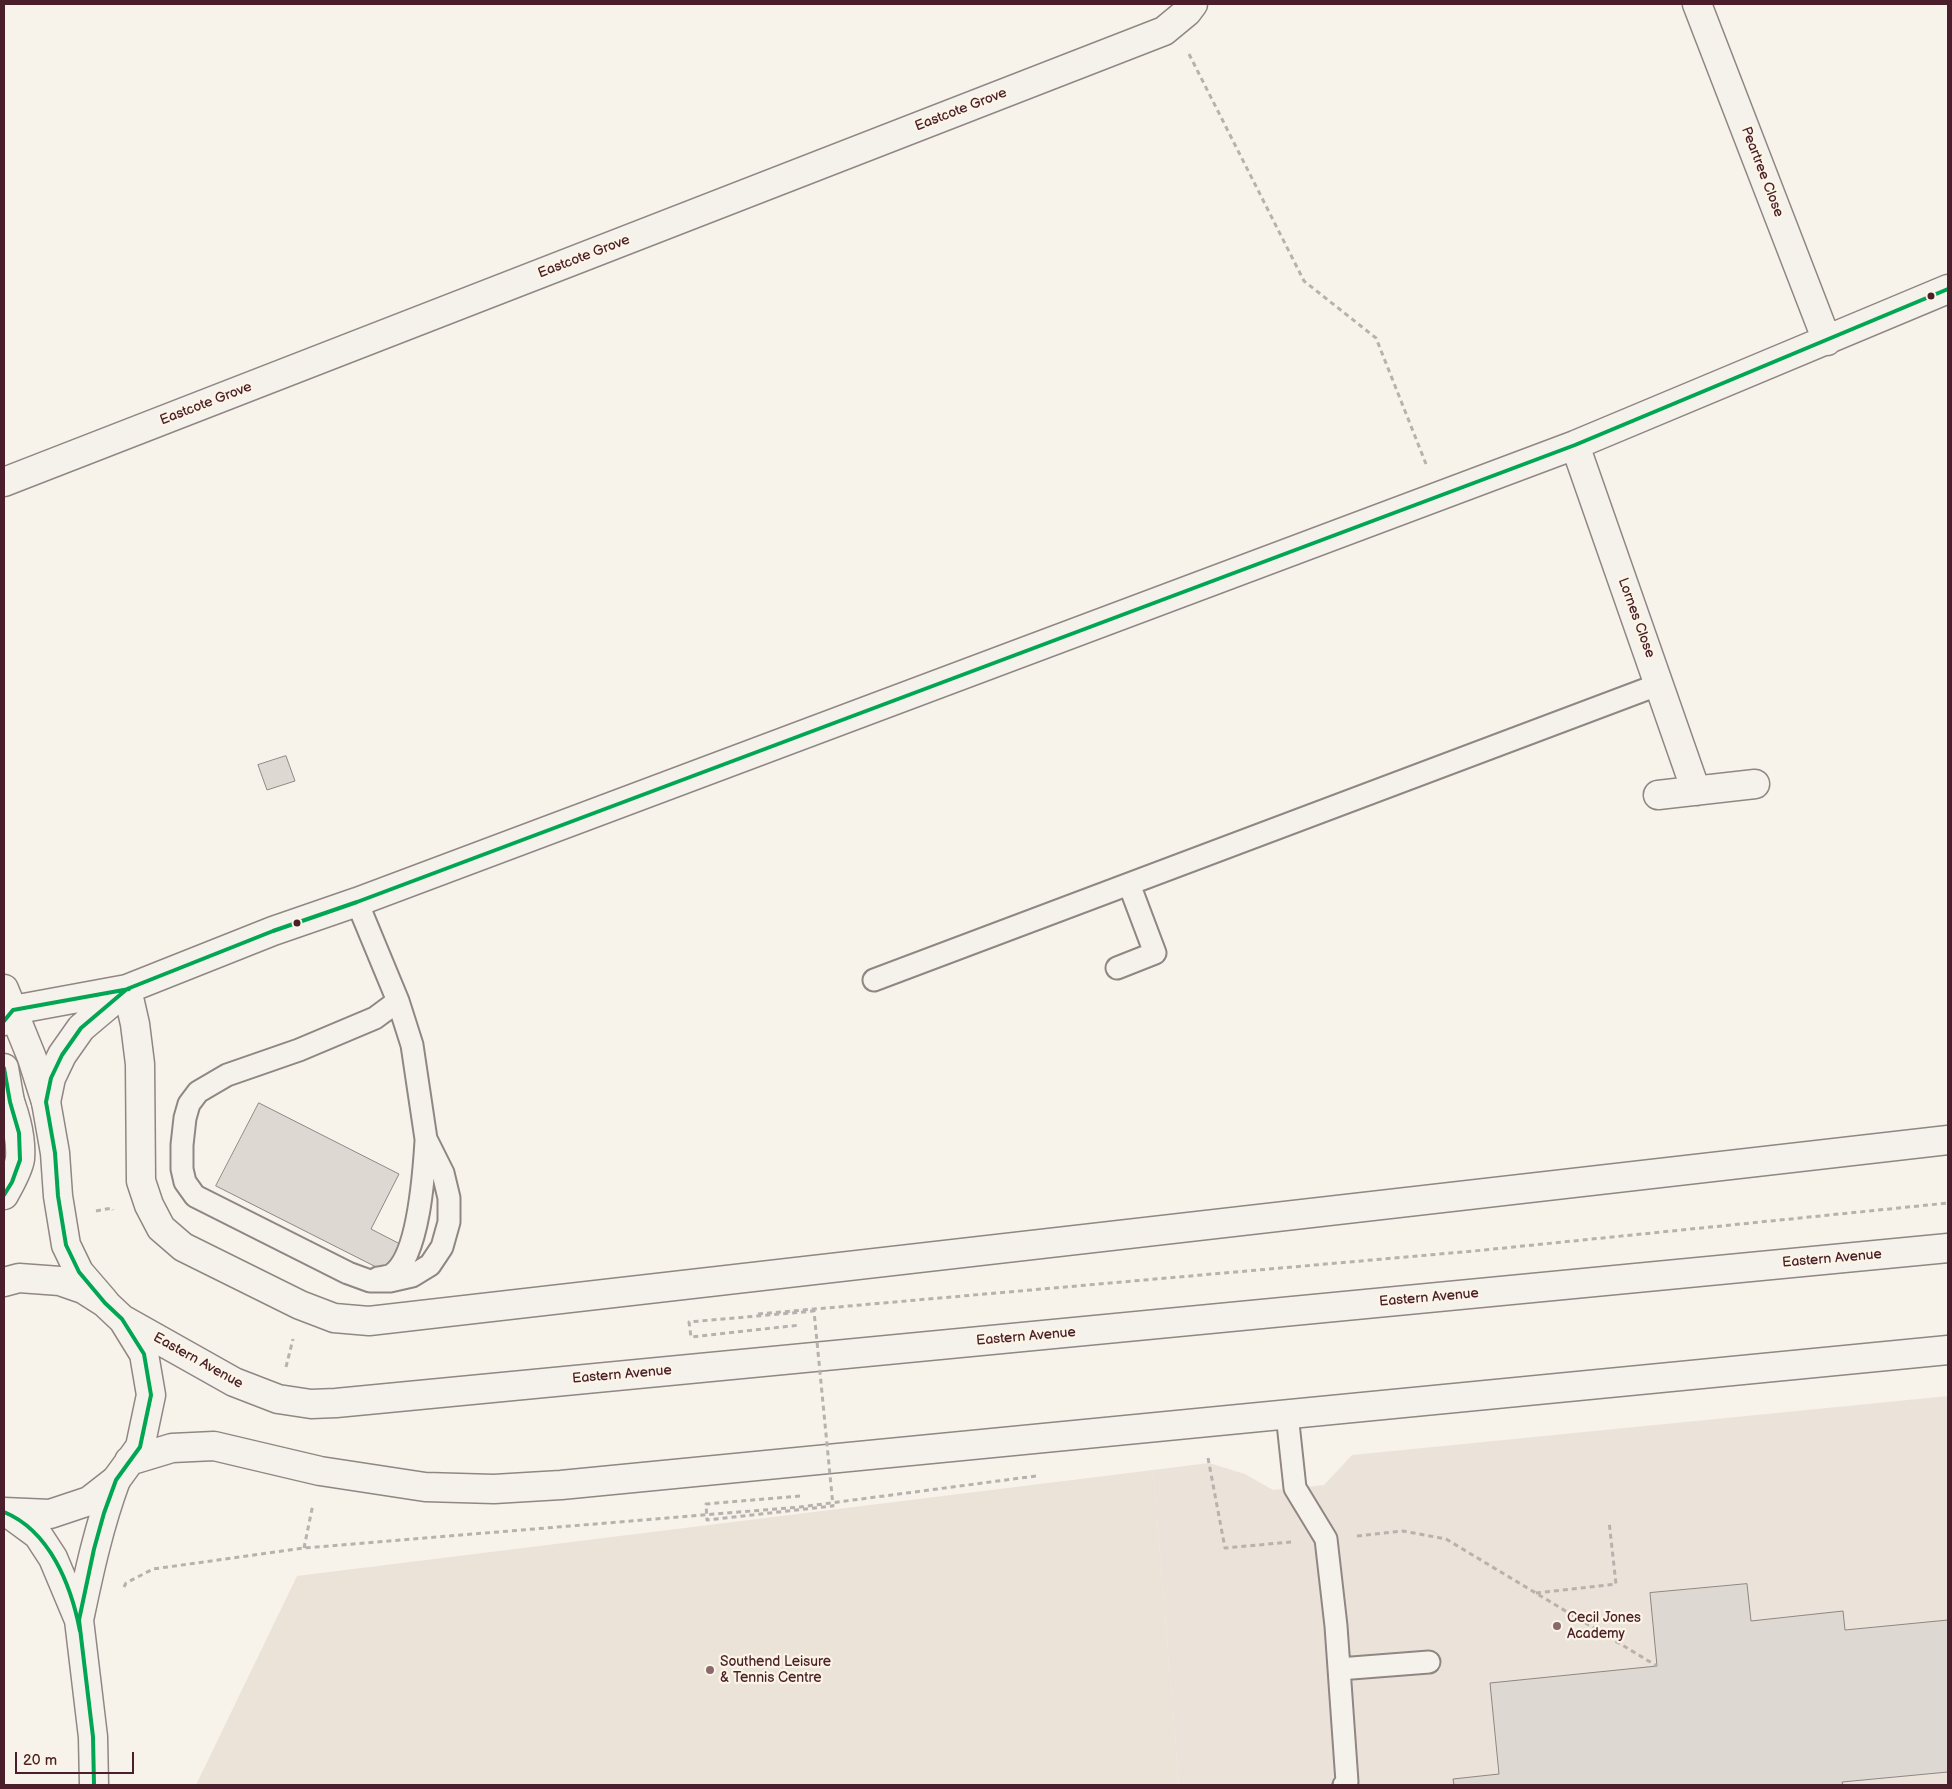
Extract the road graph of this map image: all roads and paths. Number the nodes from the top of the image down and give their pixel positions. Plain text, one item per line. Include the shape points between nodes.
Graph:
1 (1192, 4) edge
2 (1697, 4) edge
3 (1168, 27) junction
4 (1948, 289) edge
5 (1827, 341) junction
6 (1574, 445) junction
7 (4, 482) edge
8 (1439, 496) junction
9 (1660, 684) junction
10 (1755, 784) dead end
11 (1696, 791) junction
12 (1658, 795) dead end
13 (1129, 884) junction
14 (357, 902) junction
15 (1117, 968) dead end
16 (874, 980) dead end
17 (127, 989) junction
18 (398, 1002) junction
19 (7, 1007) edge
20 (4, 1068) edge
21 (7, 1094) edge
22 (46, 1102) junction
23 (426, 1139) junction
24 (1948, 1140) edge
25 (4, 1195) edge
26 (1948, 1248) edge
27 (370, 1280) junction
28 (4, 1282) edge
29 (114, 1311) junction
30 (800, 1325) dead end
31 (1948, 1350) edge
32 (1287, 1414) junction
33 (1208, 1454) dead end
34 (123, 1471) junction
35 (1043, 1476) dead end
36 (800, 1507) junction
37 (6, 1512) edge
38 (1609, 1521) dead end
39 (1326, 1539) junction
40 (123, 1590) dead end
41 (1536, 1593) junction
42 (78, 1620) junction
43 (1429, 1662) dead end
44 (1658, 1666) dead end
45 (1339, 1669) junction
46 (94, 1785) edge
47 (1344, 1785) edge

1 - 3 street
2 - 5 street, Peartree Close
3 - 7 street, Eastcote Grove
3 - 8 path via 1304,281 1376,338
4 - 5 street
5 - 6 street
6 - 8 street
6 - 9 street, Lornes Close
8 - 14 street
9 - 11 street, Lornes Close
9 - 13 lane
10 - 11 street
11 - 12 street
13 - 15 lane via 1155,953
13 - 16 lane
14 - 17 street
14 - 18 lane
17 - 19 street
17 - 22 street via 81,1028 51,1078
17 - 24 street via 140,1064 141,1181 149,1206 162,1228 184,1247 300,1305 334,1318 369,1321
18 - 23 lane via 412,1045
18 - 27 lane via 375,1018 209,1084 189,1104 184,1118 182,1169 185,1182 195,1196 348,1273
19 - 22 street via 32,1058
20 - 21 street
21 - 25 street via 19,1133 20,1160
22 - 29 street via 66,1245 79,1272
23 - 27 lane via 419,1211 411,1243 392,1275
23 - 27 lane via 443,1173 450,1198 449,1222 442,1247 430,1264 412,1276 390,1281
26 - 29 street, Eastern Avenue via 311,1404 278,1399 234,1382
28 - 29 street, Eastern Avenue via 19,1278 60,1281 83,1289
29 - 34 street, Eastern Avenue via 144,1354 151,1395 140,1447
30 - 36 path, bridge via 691,1337 689,1322 814,1311 833,1506 707,1520 706,1504 800,1496
31 - 32 street, Eastern Avenue
32 - 34 street, Eastern Avenue via 494,1489 425,1487 362,1478 214,1446 172,1448
32 - 39 lane via 1296,1488
33 - 39 path via 1225,1548
34 - 37 street, Eastern Avenue via 89,1501 50,1514
34 - 42 street via 104,1513
35 - 36 path
36 - 40 path via 304,1548 153,1569 126,1583
37 - 42 street via 38,1535 53,1558
38 - 41 path via 1616,1584
39 - 41 path via 1403,1531 1446,1539
39 - 45 lane
41 - 44 path
42 - 46 street via 94,1737
43 - 45 lane
45 - 47 lane via 1347,1782

